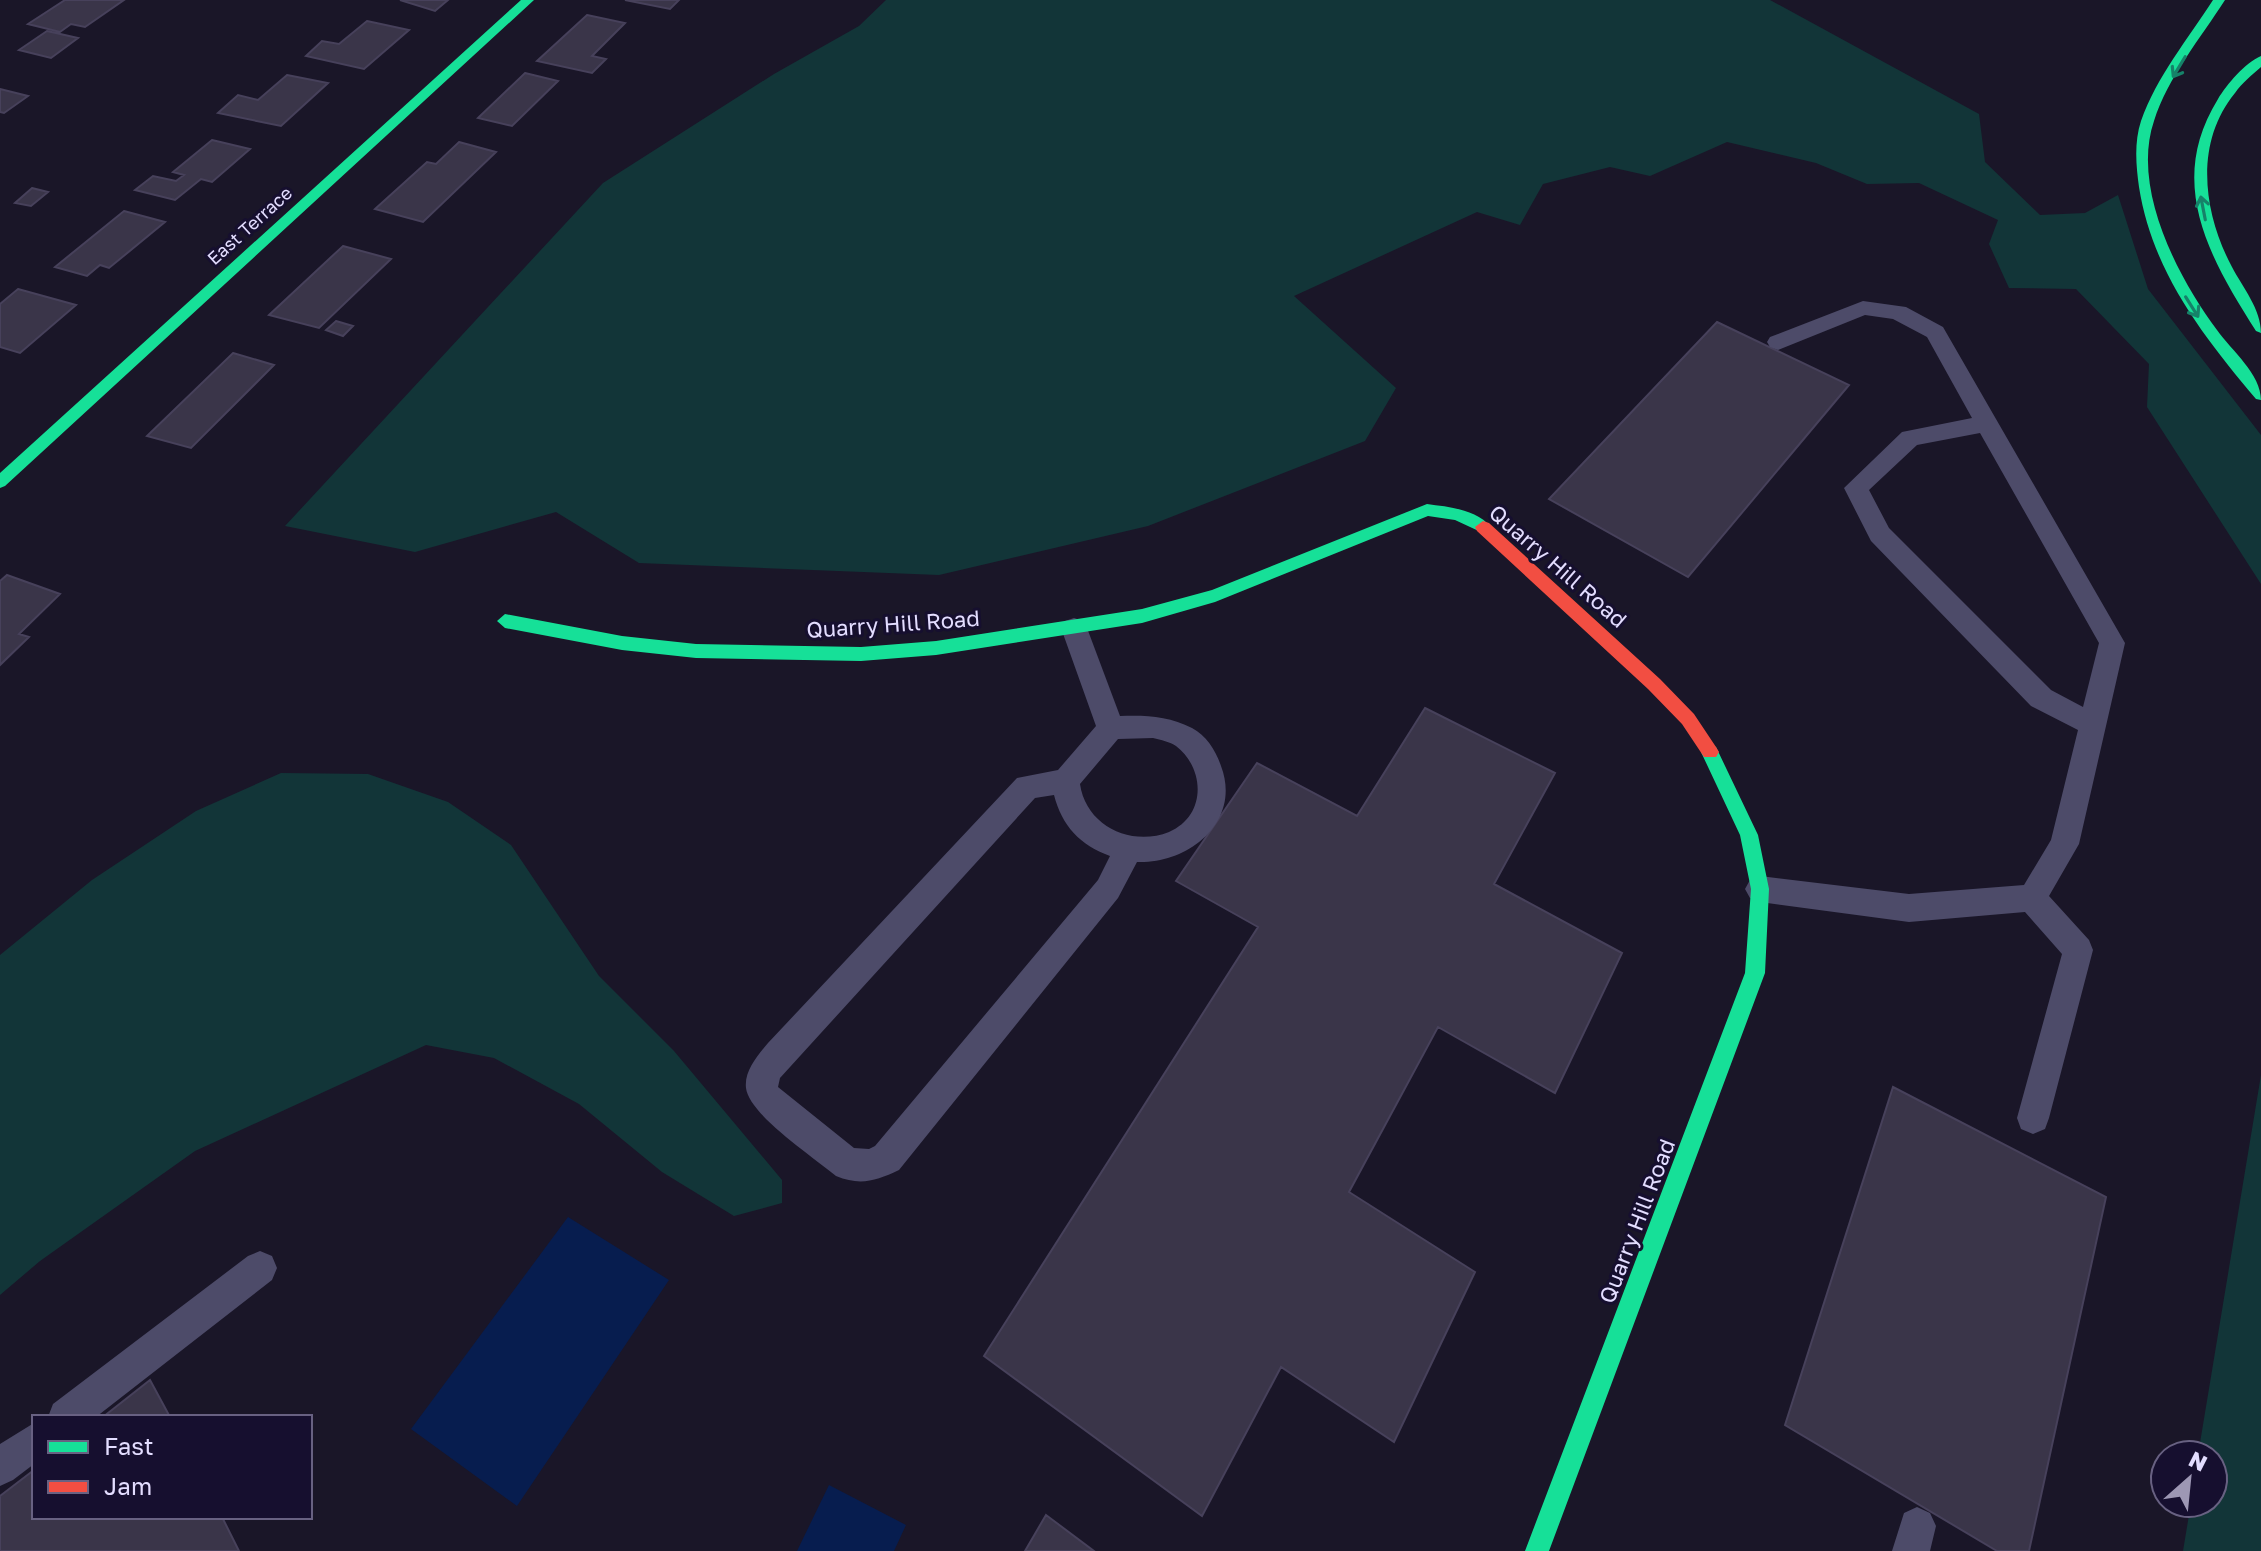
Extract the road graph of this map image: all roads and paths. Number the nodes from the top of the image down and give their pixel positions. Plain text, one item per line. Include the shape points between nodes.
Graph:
1 (528, 0) edge
2 (2219, 0) edge
3 (2261, 60) edge
4 (2261, 328) edge
5 (1778, 342) dead end
6 (2261, 395) edge
7 (1987, 423) junction
8 (0, 482) edge
9 (505, 621) dead end
10 (1074, 628) junction
11 (2093, 725) junction
12 (1111, 728) junction
13 (1066, 781) junction
14 (1128, 849) junction
15 (1760, 889) junction
16 (2032, 898) junction
17 (2033, 1118) dead end
18 (260, 1268) dead end
19 (69, 1415) edge
20 (32, 1443) edge
21 (0, 1467) edge
22 (1538, 1550) edge

1 - 8 main road, East Terrace
2 -> 6 main road via 2149,116 2142,151 2143,189 2153,232 2172,273 2200,320
4 -> 3 main road via 2216,253 2198,175 2213,109
5 - 7 lane via 1863,308 1898,312 1935,332
7 - 11 lane via 2112,643
7 - 11 lane via 1910,438 1856,488 1880,534 2041,698
9 - 10 main road, Quarry Hill Road via 622,643 776,655 936,648
10 - 12 lane
10 - 15 main road, Quarry Hill Road via 1215,596 1409,515 1427,510 1458,514 1487,529 1688,719 1735,800 1749,835
11 - 16 lane via 2065,844
12 - 13 lane
12 - 14 lane via 1146,724 1181,733 1199,747 1215,787 1210,809 1178,842
13 - 14 lane via 1068,800 1089,832
13 - 14 lane via 1027,787 779,1054 765,1072 762,1088 767,1098 848,1164 871,1166 887,1158 1108,889
15 - 16 lane via 1909,908
15 - 22 main road, Quarry Hill Road via 1755,973 1741,1015
16 - 17 lane via 2078,950
18 - 19 lane
20 - 21 lane

